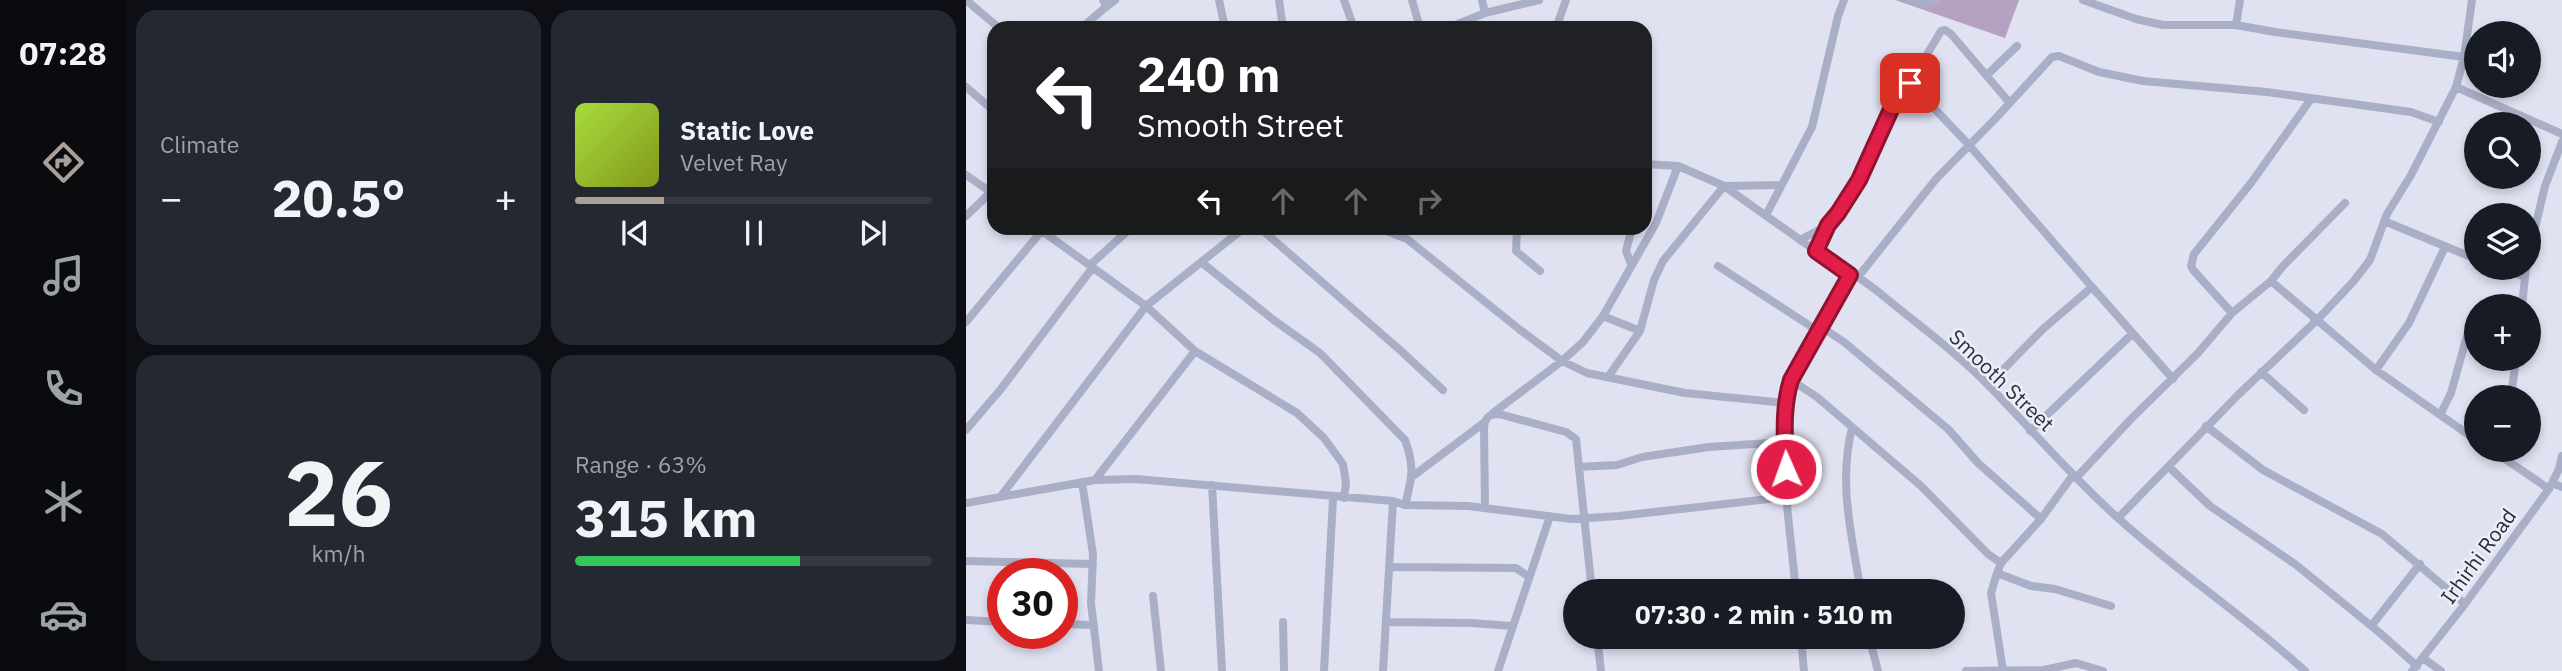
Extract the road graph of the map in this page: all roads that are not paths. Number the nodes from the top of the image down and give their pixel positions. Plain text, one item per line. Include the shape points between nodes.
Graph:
1 (1115, 0) edge
2 (1219, 0) edge
3 (1279, 0) edge
4 (1344, 0) edge
5 (1412, 0) edge
6 (1482, 0) edge
7 (1539, 0) edge
8 (1566, 0) edge
9 (1844, 0) edge
10 (1911, 0) edge
11 (1936, 0) edge
12 (2083, 0) edge
13 (2240, 0) edge
14 (2472, 0) edge
15 (970, 1) edge
16 (1105, 4) edge
17 (1485, 13) junction
18 (991, 21) edge
19 (1088, 21) edge
20 (1224, 21) edge
21 (1282, 21) edge
22 (1352, 21) edge
23 (1418, 21) edge
24 (1465, 21) edge
25 (1558, 21) edge
26 (2469, 21) edge
27 (2236, 24) junction
28 (2017, 46) dead end
29 (2464, 57) joint
30 (1987, 75) junction
31 (1910, 83) junction
32 (966, 87) edge
33 (2456, 87) junction
34 (2311, 99) junction
35 (2009, 102) junction
36 (987, 105) edge
37 (2439, 122) junction
38 (2562, 134) edge
39 (2562, 142) edge
40 (1969, 145) junction
41 (1652, 164) edge
42 (1678, 166) junction
43 (966, 175) edge
44 (1780, 185) junction
45 (1724, 186) junction
46 (987, 188) edge
47 (987, 197) edge
48 (2345, 203) dead end
49 (2541, 206) edge
50 (1766, 215) junction
51 (966, 216) edge
52 (2384, 221) junction
53 (1828, 225) junction
54 (1652, 230) edge
55 (1035, 235) edge
56 (1050, 235) edge
57 (1124, 235) edge
58 (1235, 235) edge
59 (1268, 235) edge
60 (1397, 235) edge
61 (1517, 235) edge
62 (1630, 235) edge
63 (1649, 235) edge
64 (1800, 240) junction
65 (2445, 247) junction
66 (1816, 251) junction
67 (2464, 254) edge
68 (1200, 262) junction
69 (1631, 264) junction
70 (1091, 266) junction
71 (1718, 266) dead end
72 (1540, 271) dead end
73 (1854, 276) junction
74 (2272, 281) junction
75 (2092, 287) junction
76 (1146, 306) junction
77 (2232, 313) junction
78 (1603, 316) junction
79 (2318, 319) junction
80 (966, 322) edge
81 (1819, 328) junction
82 (1640, 331) junction
83 (2132, 334) junction
84 (2464, 347) edge
85 (1195, 351) junction
86 (1562, 361) junction
87 (2376, 370) junction
88 (2262, 372) junction
89 (1608, 377) junction
90 (2173, 379) junction
91 (1791, 380) junction
92 (1988, 385) junction
93 (1443, 390) dead end
94 (1786, 403) junction
95 (2304, 410) dead end
96 (1491, 414) junction
97 (2440, 415) junction
98 (1485, 422) junction
99 (2206, 426) junction
100 (1852, 428) junction
101 (966, 430) edge
102 (2030, 431) junction
103 (2464, 432) edge
104 (1785, 442) junction
105 (2562, 456) edge
106 (2511, 462) edge
107 (1579, 467) junction
108 (2169, 467) junction
109 (1413, 476) junction
110 (2074, 477) junction
111 (1094, 480) junction
112 (1082, 482) junction
113 (1212, 485) junction
114 (2550, 486) junction
115 (2562, 487) edge
116 (1001, 497) junction
117 (1787, 497) junction
118 (1333, 498) junction
119 (1344, 498) junction
120 (1393, 502) junction
121 (966, 503) edge
122 (1405, 505) junction
123 (1485, 508) junction
124 (1550, 516) junction
125 (1584, 518) junction
126 (2118, 518) junction
127 (2040, 519) junction
128 (966, 561) edge
129 (2001, 563) junction
130 (1093, 564) junction
131 (2420, 564) junction
132 (1389, 567) junction
133 (1997, 573) junction
134 (1529, 576) junction
135 (1591, 579) edge
136 (1795, 579) edge
137 (1859, 579) edge
138 (1153, 596) dead end
139 (2465, 604) junction
140 (2111, 606) dead end
141 (966, 620) edge
142 (987, 621) edge
143 (1283, 622) dead end
144 (1386, 622) junction
145 (1078, 624) edge
146 (1094, 625) junction
147 (2372, 625) junction
148 (1512, 626) junction
149 (1598, 649) edge
150 (1802, 649) edge
151 (1872, 649) edge
152 (2423, 658) junction
153 (2415, 668) edge
154 (1989, 670) edge
155 (2003, 670) edge
156 (1099, 671) edge
157 (1161, 671) edge
158 (1222, 671) edge
159 (1284, 671) edge
160 (1324, 671) edge
161 (1383, 671) edge
162 (1498, 671) edge
163 (1601, 671) edge
164 (1804, 671) edge
165 (1878, 671) edge
166 (1966, 671) edge
167 (2103, 671) edge
168 (2305, 671) edge
169 (2441, 671) edge

1 - 16 street
2 - 20 street
3 - 21 street
4 - 22 street
5 - 23 street
6 - 17 street
7 - 17 street
8 - 25 street
9 - 44 street via 1815,119
10 - 11 street via 1926,4
12 - 27 street via 2163,25
13 - 27 street
14 - 26 street
15 - 18 street
16 - 19 street
17 - 24 street
27 - 29 street
28 - 30 street
29 - 33 street
30 - 31 street via 1943,30
30 - 35 street
31 - 40 street
31 - 53 street via 1893,105 1859,180
32 - 36 street
33 - 37 street
33 - 38 street
34 - 35 street via 2143,81 2055,56
34 - 37 street via 2411,112
34 - 77 street via 2194,254 2194,271
35 - 40 street
37 - 52 street
39 - 49 street
40 - 73 street
40 - 75 street
41 - 42 street, Smooth Street
42 - 45 street, Smooth Street
42 - 54 street
43 - 46 street
44 - 45 street
44 - 50 street
45 - 50 street, Smooth Street
45 - 82 street via 1663,261
47 - 51 street
48 - 74 street
50 - 64 street, Smooth Street
52 - 65 street
52 - 79 street via 2370,260
53 - 64 street
53 - 66 street
55 - 80 street
56 - 70 street
57 - 70 street
58 - 68 street
59 - 93 street
60 - 86 street
61 - 72 street via 1516,251
62 - 69 street via 1626,251
63 - 69 street
64 - 66 street, Smooth Street
65 - 67 street
65 - 87 street via 2409,323
66 - 73 street, Smooth Street
68 - 76 street
68 - 109 street via 1320,353 1358,390 1405,440
69 - 78 street
70 - 76 street
70 - 101 street
71 - 81 street
73 - 81 street
73 - 92 street, Smooth Street
74 - 77 street
74 - 79 street
75 - 83 street
75 - 92 street
76 - 85 street
76 - 116 street
77 - 90 street
78 - 82 street
78 - 86 street
79 - 87 street
79 - 88 street
81 - 91 street
81 - 127 street via 1844,342 1948,429
82 - 89 street
83 - 90 street
83 - 102 street
84 - 97 street
85 - 111 street
85 - 119 street via 1297,413 1324,438 1343,464
86 - 89 street
86 - 96 street
87 - 97 street
88 - 95 street
88 - 99 street
89 - 94 street via 1685,393
90 - 110 street
91 - 94 street
91 - 100 street
92 - 102 street, Smooth Street
94 - 104 street
96 - 98 street
96 - 107 street via 1571,435 1576,439
97 - 103 street
98 - 109 street
98 - 123 street
99 - 108 street
99 - 131 street via 2263,470 2367,524
100 - 129 street via 1922,486
100 - 137 street via 1846,453 1847,504
102 - 110 street, Smooth Street
104 - 107 street via 1709,447
104 - 117 street
105 - 114 street, Irhirhi Road
106 - 114 street
107 - 125 street
108 - 126 street
108 - 147 street via 2210,506 2295,564
109 - 122 street
110 - 126 street, Smooth Street
110 - 127 street
111 - 112 street
111 - 113 street
112 - 116 street
112 - 130 street
113 - 118 street
113 - 158 street
114 - 115 street
114 - 139 street, Irhirhi Road
116 - 121 street
117 - 125 street
117 - 136 street
118 - 119 street
118 - 160 street
119 - 120 street
120 - 122 street
120 - 132 street
122 - 123 street
123 - 124 street
124 - 125 street
124 - 134 street
125 - 135 street
126 - 168 street, Smooth Street
127 - 129 street
128 - 130 street
129 - 133 street
130 - 146 street
131 - 139 street
131 - 147 street
132 - 134 street via 1517,568
132 - 144 street
133 - 140 street
133 - 155 street via 1991,593
134 - 148 street
138 - 157 street
139 - 152 street, Irhirhi Road
141 - 142 street
143 - 159 street
144 - 148 street
144 - 161 street
145 - 146 street
146 - 156 street
147 - 153 street
148 - 162 street
149 - 163 street
150 - 164 street
151 - 165 street
152 - 153 street, Irhirhi Road
152 - 169 street
154 - 155 street
154 - 166 street
155 - 167 street via 2044,670 2077,663

